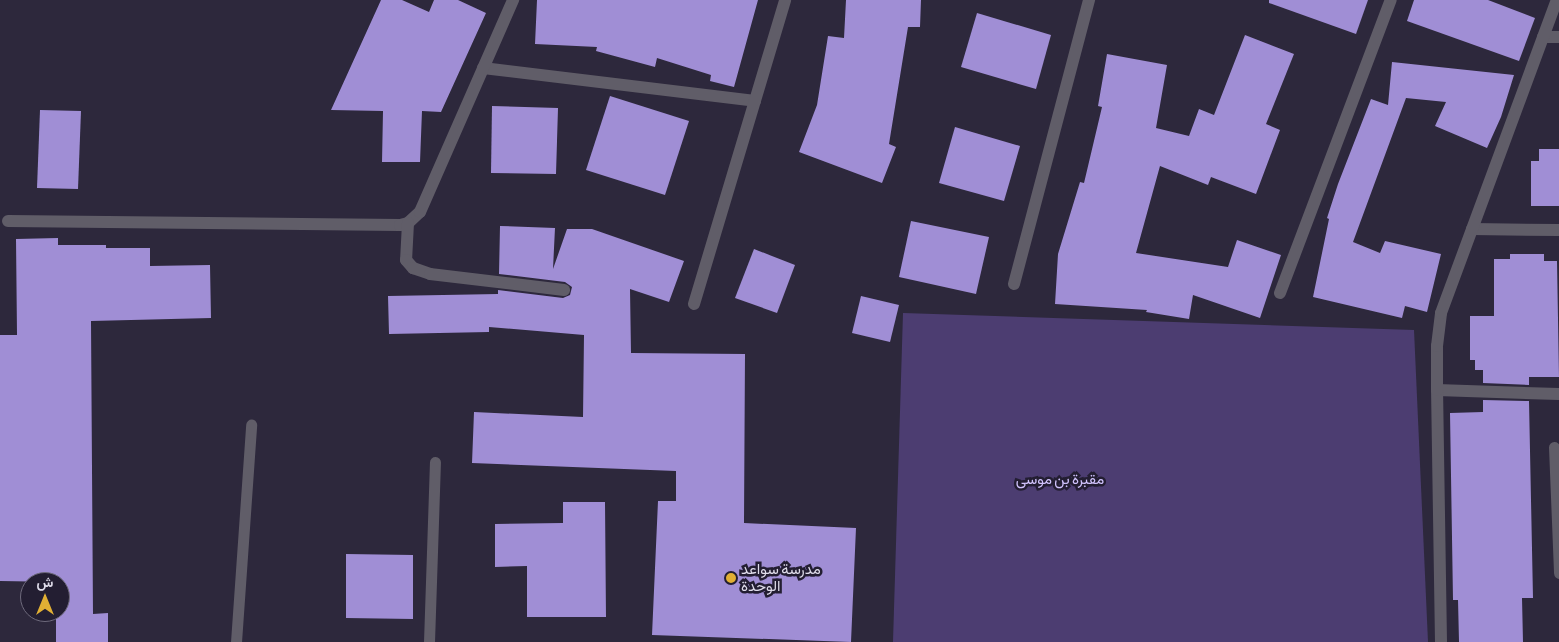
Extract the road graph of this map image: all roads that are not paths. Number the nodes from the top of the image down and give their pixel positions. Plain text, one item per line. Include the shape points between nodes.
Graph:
1 (513, 0) edge
2 (786, 0) edge
3 (1089, 0) edge
4 (1391, 0) edge
5 (1557, 0) edge
6 (1543, 37) junction
7 (1559, 37) edge
8 (483, 68) junction
9 (755, 101) junction
10 (8, 221) dead end
11 (408, 223) junction
12 (1472, 229) junction
13 (1559, 230) edge
14 (1014, 284) dead end
15 (564, 290) dead end
16 (1280, 293) dead end
17 (694, 304) dead end
18 (1437, 390) junction
19 (1559, 394) edge
20 (251, 425) dead end
21 (1554, 447) dead end
22 (435, 462) dead end
23 (1559, 573) edge
24 (236, 642) edge
25 (429, 642) edge
26 (1441, 642) edge

1 - 8 street
2 - 9 street
3 - 14 street
4 - 16 street
5 - 6 street
6 - 7 street
6 - 12 street
8 - 9 street
8 - 11 street via 420,212
9 - 17 street
10 - 11 street
11 - 15 street via 406,260 413,268 430,274
12 - 13 street
12 - 18 street via 1441,313
18 - 19 street
18 - 26 street
20 - 24 lane
21 - 23 lane
22 - 25 lane

